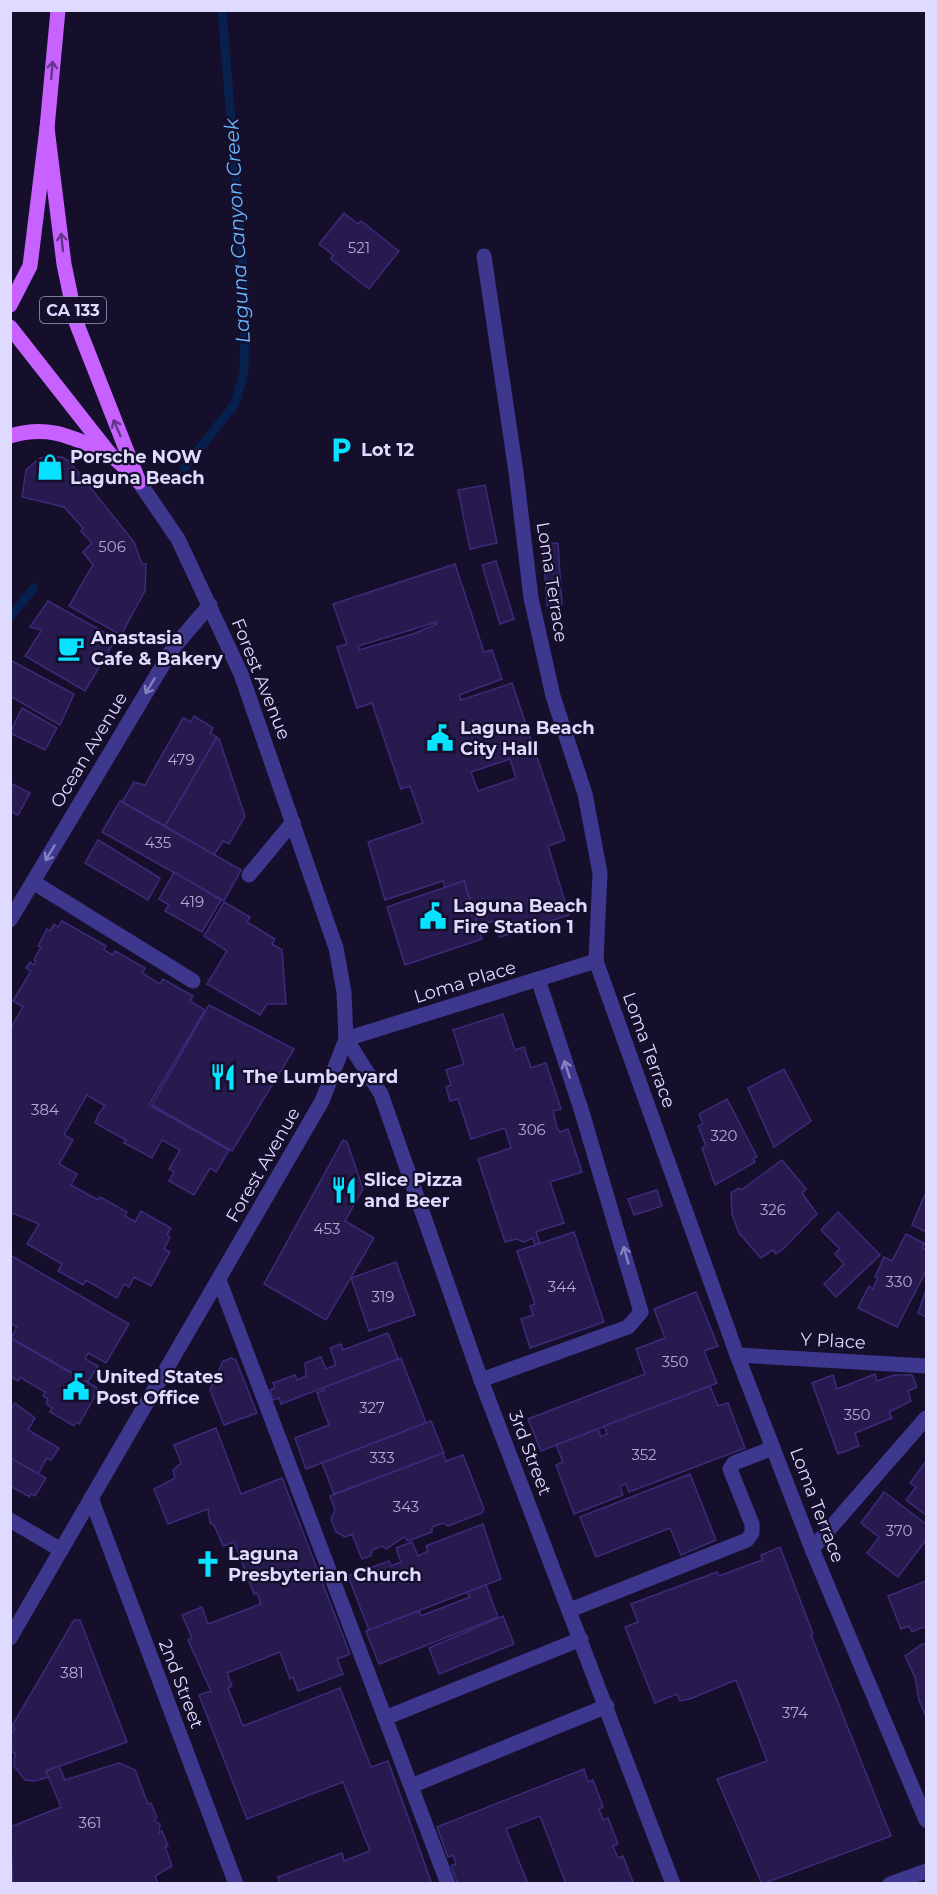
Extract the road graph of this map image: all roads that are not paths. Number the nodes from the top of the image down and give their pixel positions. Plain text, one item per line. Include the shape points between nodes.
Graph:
1 (58, 10) edge
2 (47, 128) junction
3 (484, 256) dead end
4 (10, 304) edge
5 (10, 327) edge
6 (10, 436) edge
7 (109, 453) junction
8 (139, 482) junction
9 (210, 606) junction
10 (293, 822) junction
11 (249, 875) dead end
12 (33, 882) junction
13 (10, 920) edge
14 (596, 961) junction
15 (538, 979) junction
16 (193, 981) dead end
17 (346, 1039) junction
18 (219, 1280) junction
19 (737, 1355) junction
20 (927, 1366) edge
21 (481, 1380) junction
22 (927, 1418) edge
23 (773, 1448) junction
24 (91, 1498) junction
25 (10, 1521) edge
26 (61, 1550) junction
27 (812, 1550) junction
28 (570, 1610) junction
29 (10, 1638) edge
30 (581, 1639) junction
31 (607, 1706) junction
32 (385, 1718) junction
33 (411, 1786) junction
34 (927, 1820) edge
35 (927, 1870) edge
36 (236, 1884) edge
37 (448, 1884) edge
38 (673, 1884) edge
39 (890, 1884) edge

2 -> 1 main road, CA 133
2 - 4 main road, CA 133 via 30,266
8 -> 2 main road, CA 133 via 76,322 64,264
3 - 14 street, Loma Terrace via 531,598 553,696 585,794 600,873
5 - 7 main road
6 - 7 main road via 36,429 55,431
7 - 8 main road
8 - 9 street, Forest Avenue via 178,539
9 - 10 street, Forest Avenue via 241,674
9 -> 12 street, Ocean Avenue via 172,648
10 - 11 street
10 - 17 street, Forest Avenue via 336,948 344,992
12 - 13 street, Ocean Avenue
12 - 16 street
14 - 15 street, Loma Place
14 - 19 street, Loma Terrace
15 - 17 street, Loma Place
21 -> 15 street via 628,1327 641,1312
17 - 18 street, Forest Avenue via 322,1101
17 - 21 street, 3rd Street via 381,1094
18 - 24 street, Forest Avenue
18 - 32 street
19 - 20 street, Y Place
19 - 23 street, Loma Terrace
21 - 28 street, 3rd Street
22 - 27 street
23 - 27 street, Loma Terrace
23 - 28 street via 734,1463 731,1475 752,1524 747,1540
24 - 26 street, Forest Avenue
24 - 36 street, 2nd Street
25 - 26 street
26 - 29 street, Forest Avenue
27 - 34 street, Loma Terrace
28 - 30 street, 3rd Street
30 - 31 street, 3rd Street
30 - 32 street
31 - 33 street
31 - 38 street, 3rd Street
32 - 33 street
33 - 37 street
35 - 39 street

